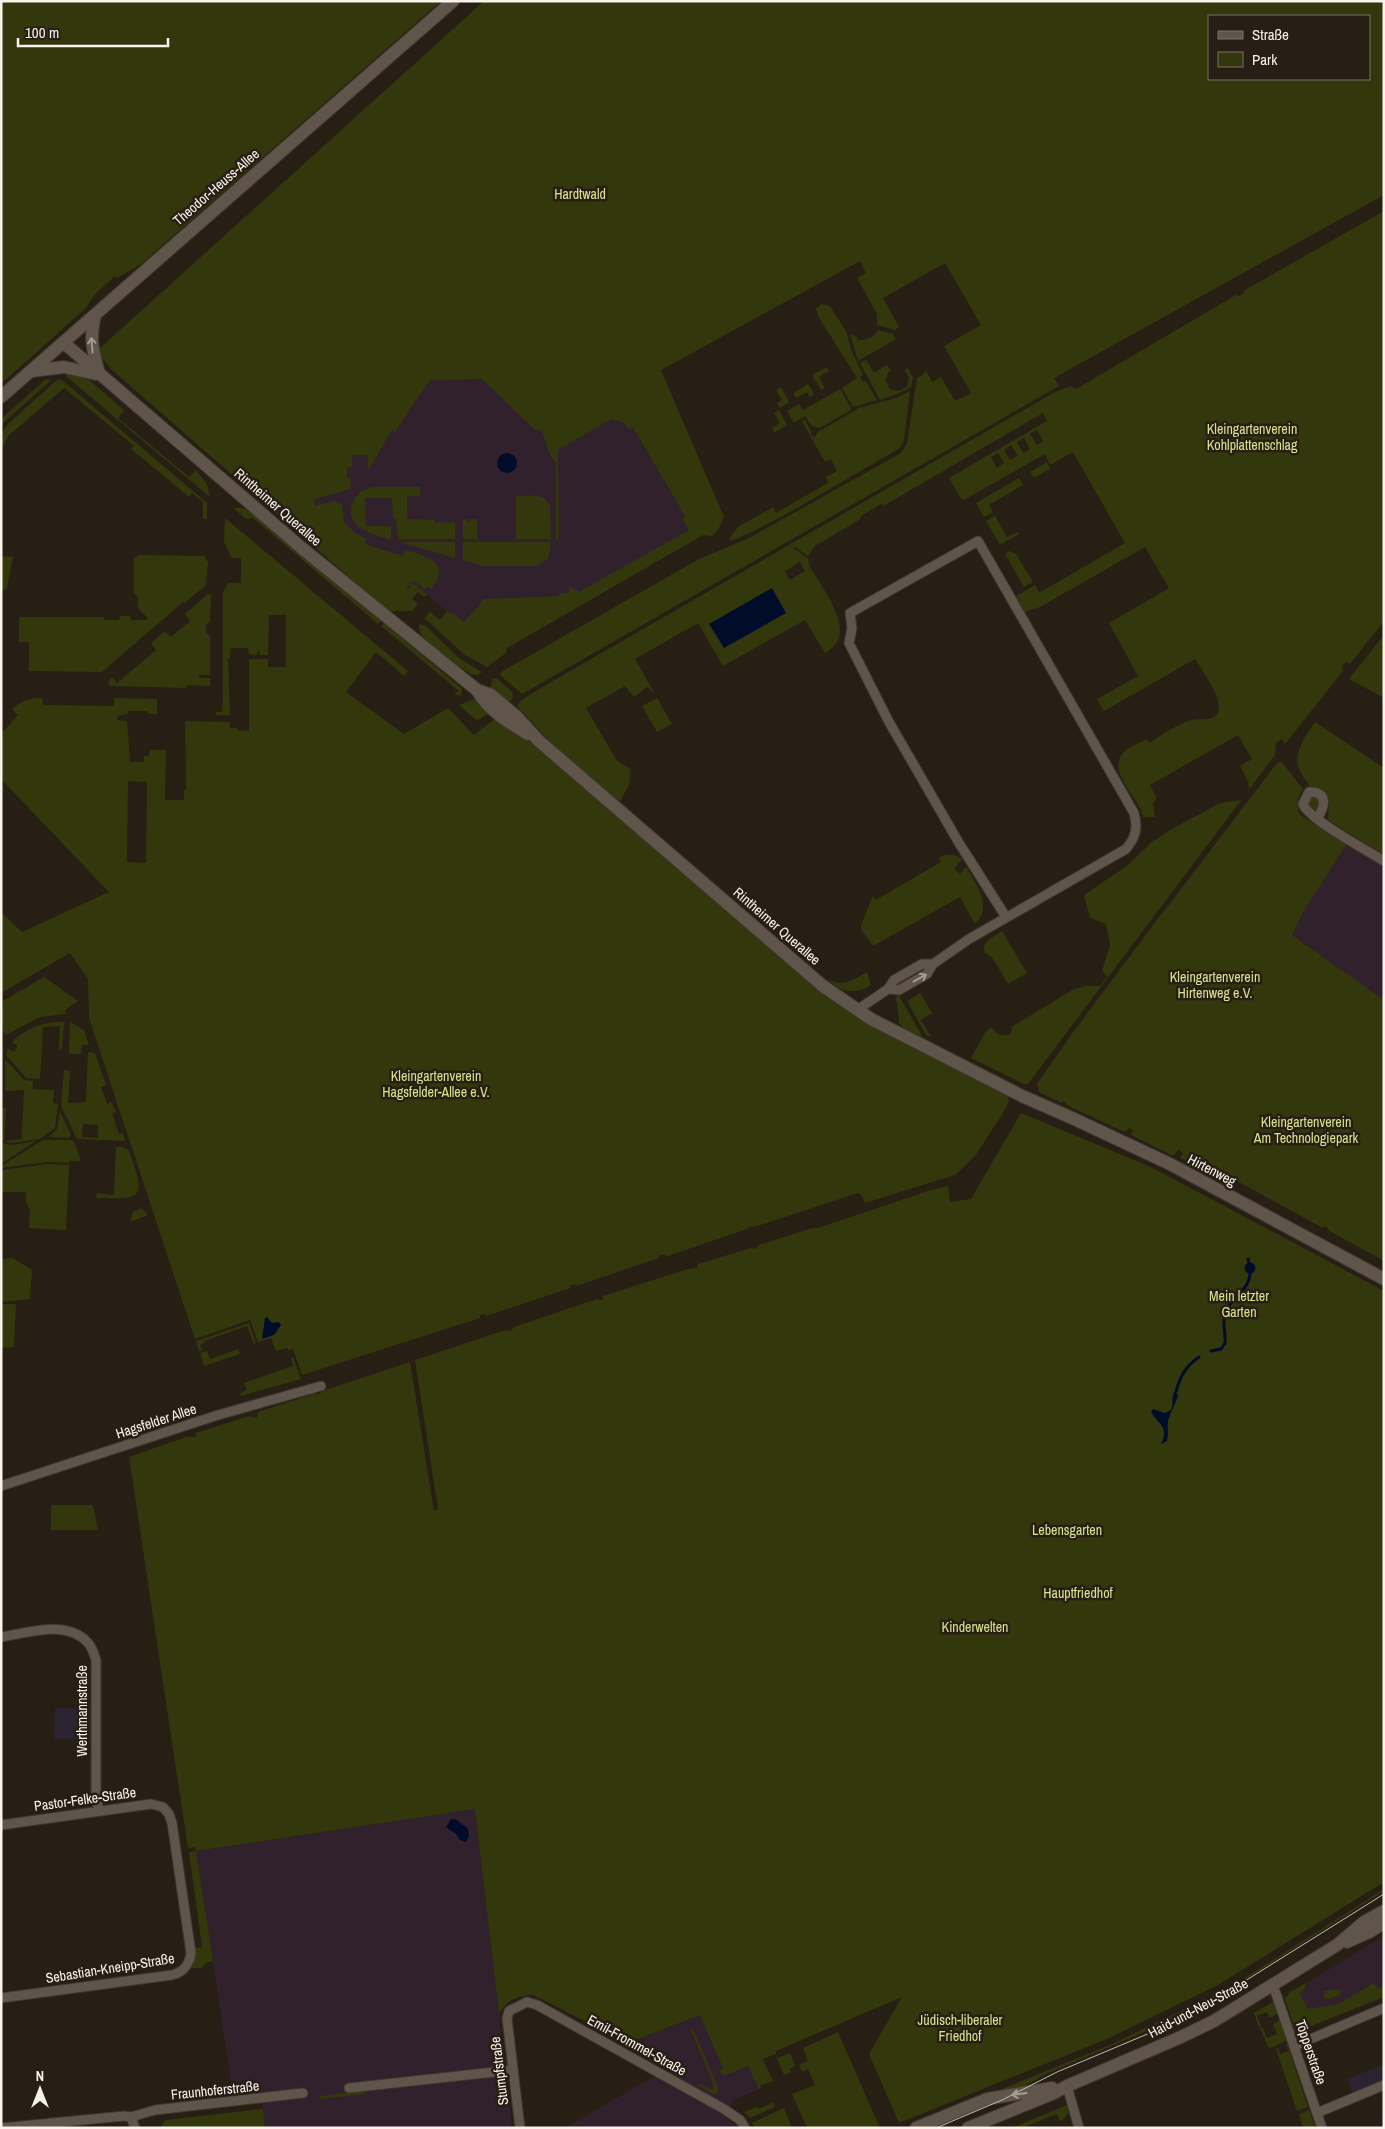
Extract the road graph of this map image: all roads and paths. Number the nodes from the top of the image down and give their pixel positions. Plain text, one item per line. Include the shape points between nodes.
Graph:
1 (452, 1) edge
2 (95, 316) junction
3 (64, 343) junction
4 (30, 372) junction
5 (99, 374) junction
6 (1, 397) edge
7 (1318, 819) dead end
8 (1384, 861) edge
9 (1006, 917) junction
10 (857, 1010) junction
11 (1022, 1096) joint
12 (1384, 1279) edge
13 (321, 1386) dead end
14 (1, 1486) edge
15 (1, 1637) edge
16 (99, 1811) junction
17 (169, 1814) joint
18 (1, 1826) edge
19 (1382, 1919) edge
20 (1273, 1986) junction
21 (1, 1998) edge
22 (1384, 2008) edge
23 (509, 2011) joint
24 (1294, 2046) junction
25 (513, 2070) junction
26 (1384, 2085) edge
27 (1067, 2086) junction
28 (349, 2088) dead end
29 (304, 2093) dead end
30 (1317, 2113) junction
31 (131, 2117) junction
32 (1, 2128) edge
33 (135, 2128) edge
34 (520, 2128) edge
35 (745, 2128) edge
36 (916, 2128) edge
37 (968, 2128) edge
38 (1079, 2128) edge
39 (1322, 2128) edge

1 - 2 street, Theodor-Heuss-Allee
2 - 3 street, Theodor-Heuss-Allee
5 -> 2 street via 91,348
3 - 4 street, Theodor-Heuss-Allee
3 - 5 street, Rintheimer Querallee
4 - 5 street via 64,367
4 - 6 street, Theodor-Heuss-Allee
5 - 10 street, Rintheimer Querallee via 304,549 477,690 491,695 506,707 539,741 823,986
7 - 8 street
9 - 9 street via 1126,849 1137,831 1134,813 978,541 850,613 849,643 889,722
9 - 10 street via 933,964 928,974 899,990 888,989
10 - 11 street, Rintheimer Querallee
11 - 12 street, Hirtenweg via 1170,1164
13 - 14 street, Hagsfelder Allee via 225,1412
15 - 16 street, Werthmannstraße via 57,1629 80,1636 89,1644 96,1660 96,1797
16 - 17 street, Pastor-Felke-Straße via 151,1804 163,1807
16 - 18 street, Pastor-Felke-Straße
17 - 21 street, Sebastian-Kneipp-Straße via 191,1953 188,1965 172,1975
19 - 20 street, Haid-und-Neu-Straße via 1364,1922 1337,1945
20 - 24 street, Töpperstraße
20 - 27 street, Haid-und-Neu-Straße via 1196,2030
22 - 24 street
23 - 25 street, Stumpfstraße
23 - 35 street, Emil-Frommel-Straße via 523,2003 537,2005 734,2114
24 - 30 street, Töpperstraße
25 - 28 street
25 - 34 street, Stumpfstraße
26 - 30 street
27 -> 36 street, Haid-und-Neu-Straße via 987,2099
27 - 37 street, Haid-und-Neu-Straße
27 - 38 street
29 - 31 street, Fraunhoferstraße via 154,2110
30 - 39 street, Töpperstraße
31 - 32 street, Fraunhoferstraße
31 - 33 street

